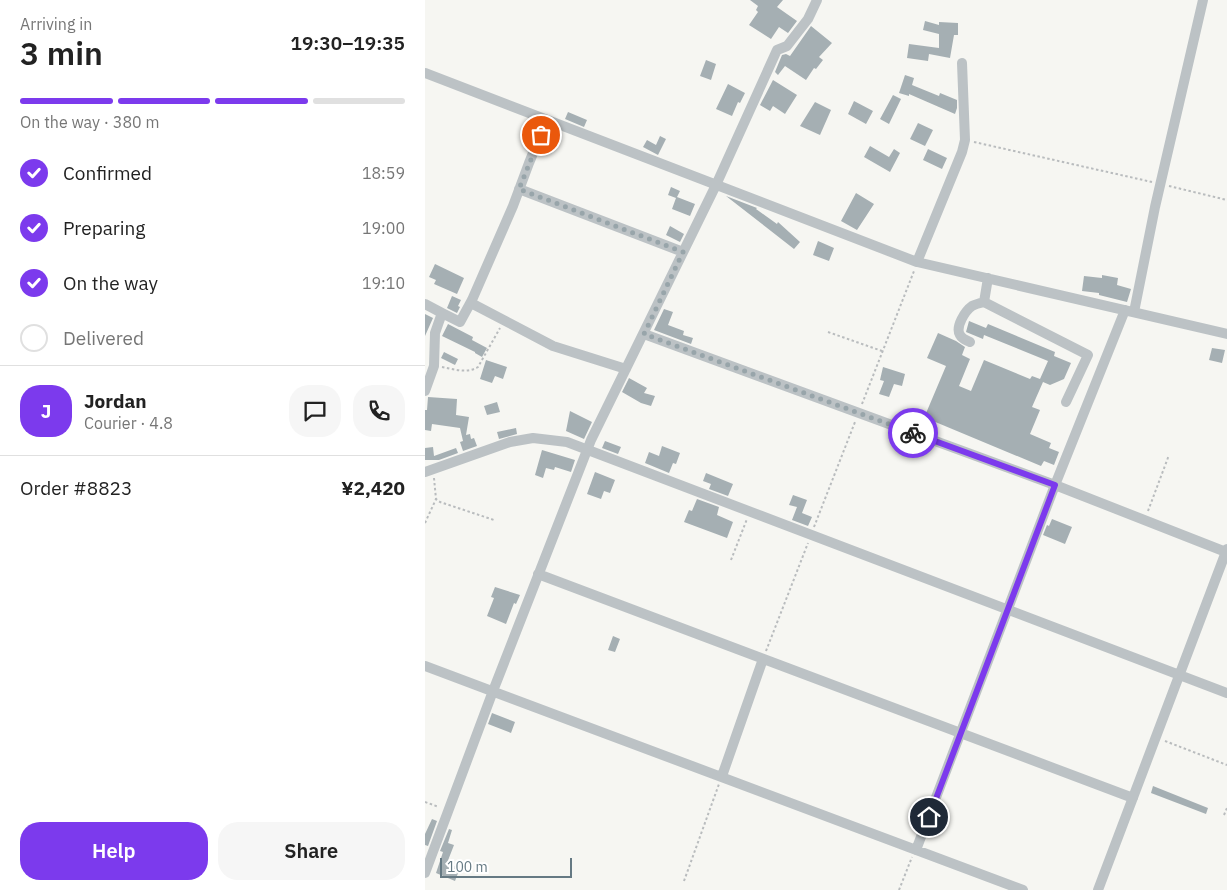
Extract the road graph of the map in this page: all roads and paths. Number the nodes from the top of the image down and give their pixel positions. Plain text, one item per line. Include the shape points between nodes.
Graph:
1 (817, 0) edge
2 (1203, 0) edge
3 (962, 63) dead end
4 (425, 73) edge
5 (547, 121) junction
6 (965, 140) junction
7 (1161, 184) junction
8 (716, 185) junction
9 (519, 189) junction
10 (1227, 200) edge
11 (683, 252) junction
12 (917, 262) junction
13 (988, 278) junction
14 (984, 302) junction
15 (425, 304) edge
16 (471, 304) junction
17 (1129, 311) junction
18 (441, 313) junction
19 (504, 321) junction
20 (828, 332) dead end
21 (644, 334) junction
22 (1227, 334) edge
23 (970, 342) dead end
24 (425, 343) edge
25 (882, 351) junction
26 (434, 362) junction
27 (626, 370) junction
28 (425, 391) edge
29 (1066, 402) dead end
30 (858, 413) junction
31 (587, 450) junction
32 (1169, 455) dead end
33 (429, 471) edge
34 (1055, 485) junction
35 (436, 498) junction
36 (750, 512) junction
37 (494, 520) dead end
38 (1144, 520) junction
39 (425, 523) edge
40 (811, 536) junction
41 (1226, 551) edge
42 (731, 560) dead end
43 (539, 574) junction
44 (1008, 610) junction
45 (763, 659) junction
46 (425, 666) edge
47 (1180, 675) junction
48 (493, 691) junction
49 (1227, 694) edge
50 (961, 733) junction
51 (1156, 738) junction
52 (1227, 765) edge
53 (722, 776) junction
54 (1133, 798) junction
55 (425, 802) edge
56 (1227, 808) edge
57 (448, 810) junction
58 (1224, 815) dead end
59 (915, 850) junction
60 (425, 873) edge
61 (683, 881) dead end
62 (899, 890) edge
63 (1023, 890) edge
64 (1098, 890) edge

1 - 8 street via 808,19 787,46 777,50
2 - 7 street
3 - 6 street
4 - 5 street
5 - 8 street
5 - 9 street
6 - 7 path
6 - 12 street
7 - 10 path
7 - 17 street
8 - 11 street
8 - 12 street
9 - 11 street
9 - 16 street
11 - 21 street
12 - 13 street
12 - 25 path
13 - 14 street
13 - 17 street
14 - 23 street via 971,307 959,324 961,338
14 - 29 street via 1088,355
15 - 18 street
16 - 18 street via 460,322
16 - 19 street
17 - 22 street
17 - 34 street
18 - 26 street via 435,333
19 - 26 path via 484,360 473,370 461,371
19 - 27 street via 553,346
20 - 25 path
21 - 27 street
21 - 30 street
24 - 26 street
25 - 30 path
26 - 28 street
27 - 31 street
30 - 34 street
30 - 40 path
31 - 33 street via 567,442 533,438 510,442
31 - 36 street
31 - 43 street
32 - 38 path
33 - 35 path
34 - 38 street
34 - 44 street
35 - 37 path
35 - 39 path
36 - 40 street
36 - 42 path
38 - 41 street
40 - 44 street
40 - 45 path
41 - 47 street
43 - 45 street
43 - 48 street
44 - 47 street
44 - 50 street
45 - 50 street
45 - 53 street
46 - 48 street
47 - 49 street
47 - 51 street
48 - 53 street
48 - 57 street
50 - 54 street
50 - 59 street
51 - 52 path
51 - 54 street
53 - 59 street
53 - 61 path
54 - 64 street
55 - 57 path
56 - 58 path
57 - 60 street
59 - 62 path
59 - 63 street

